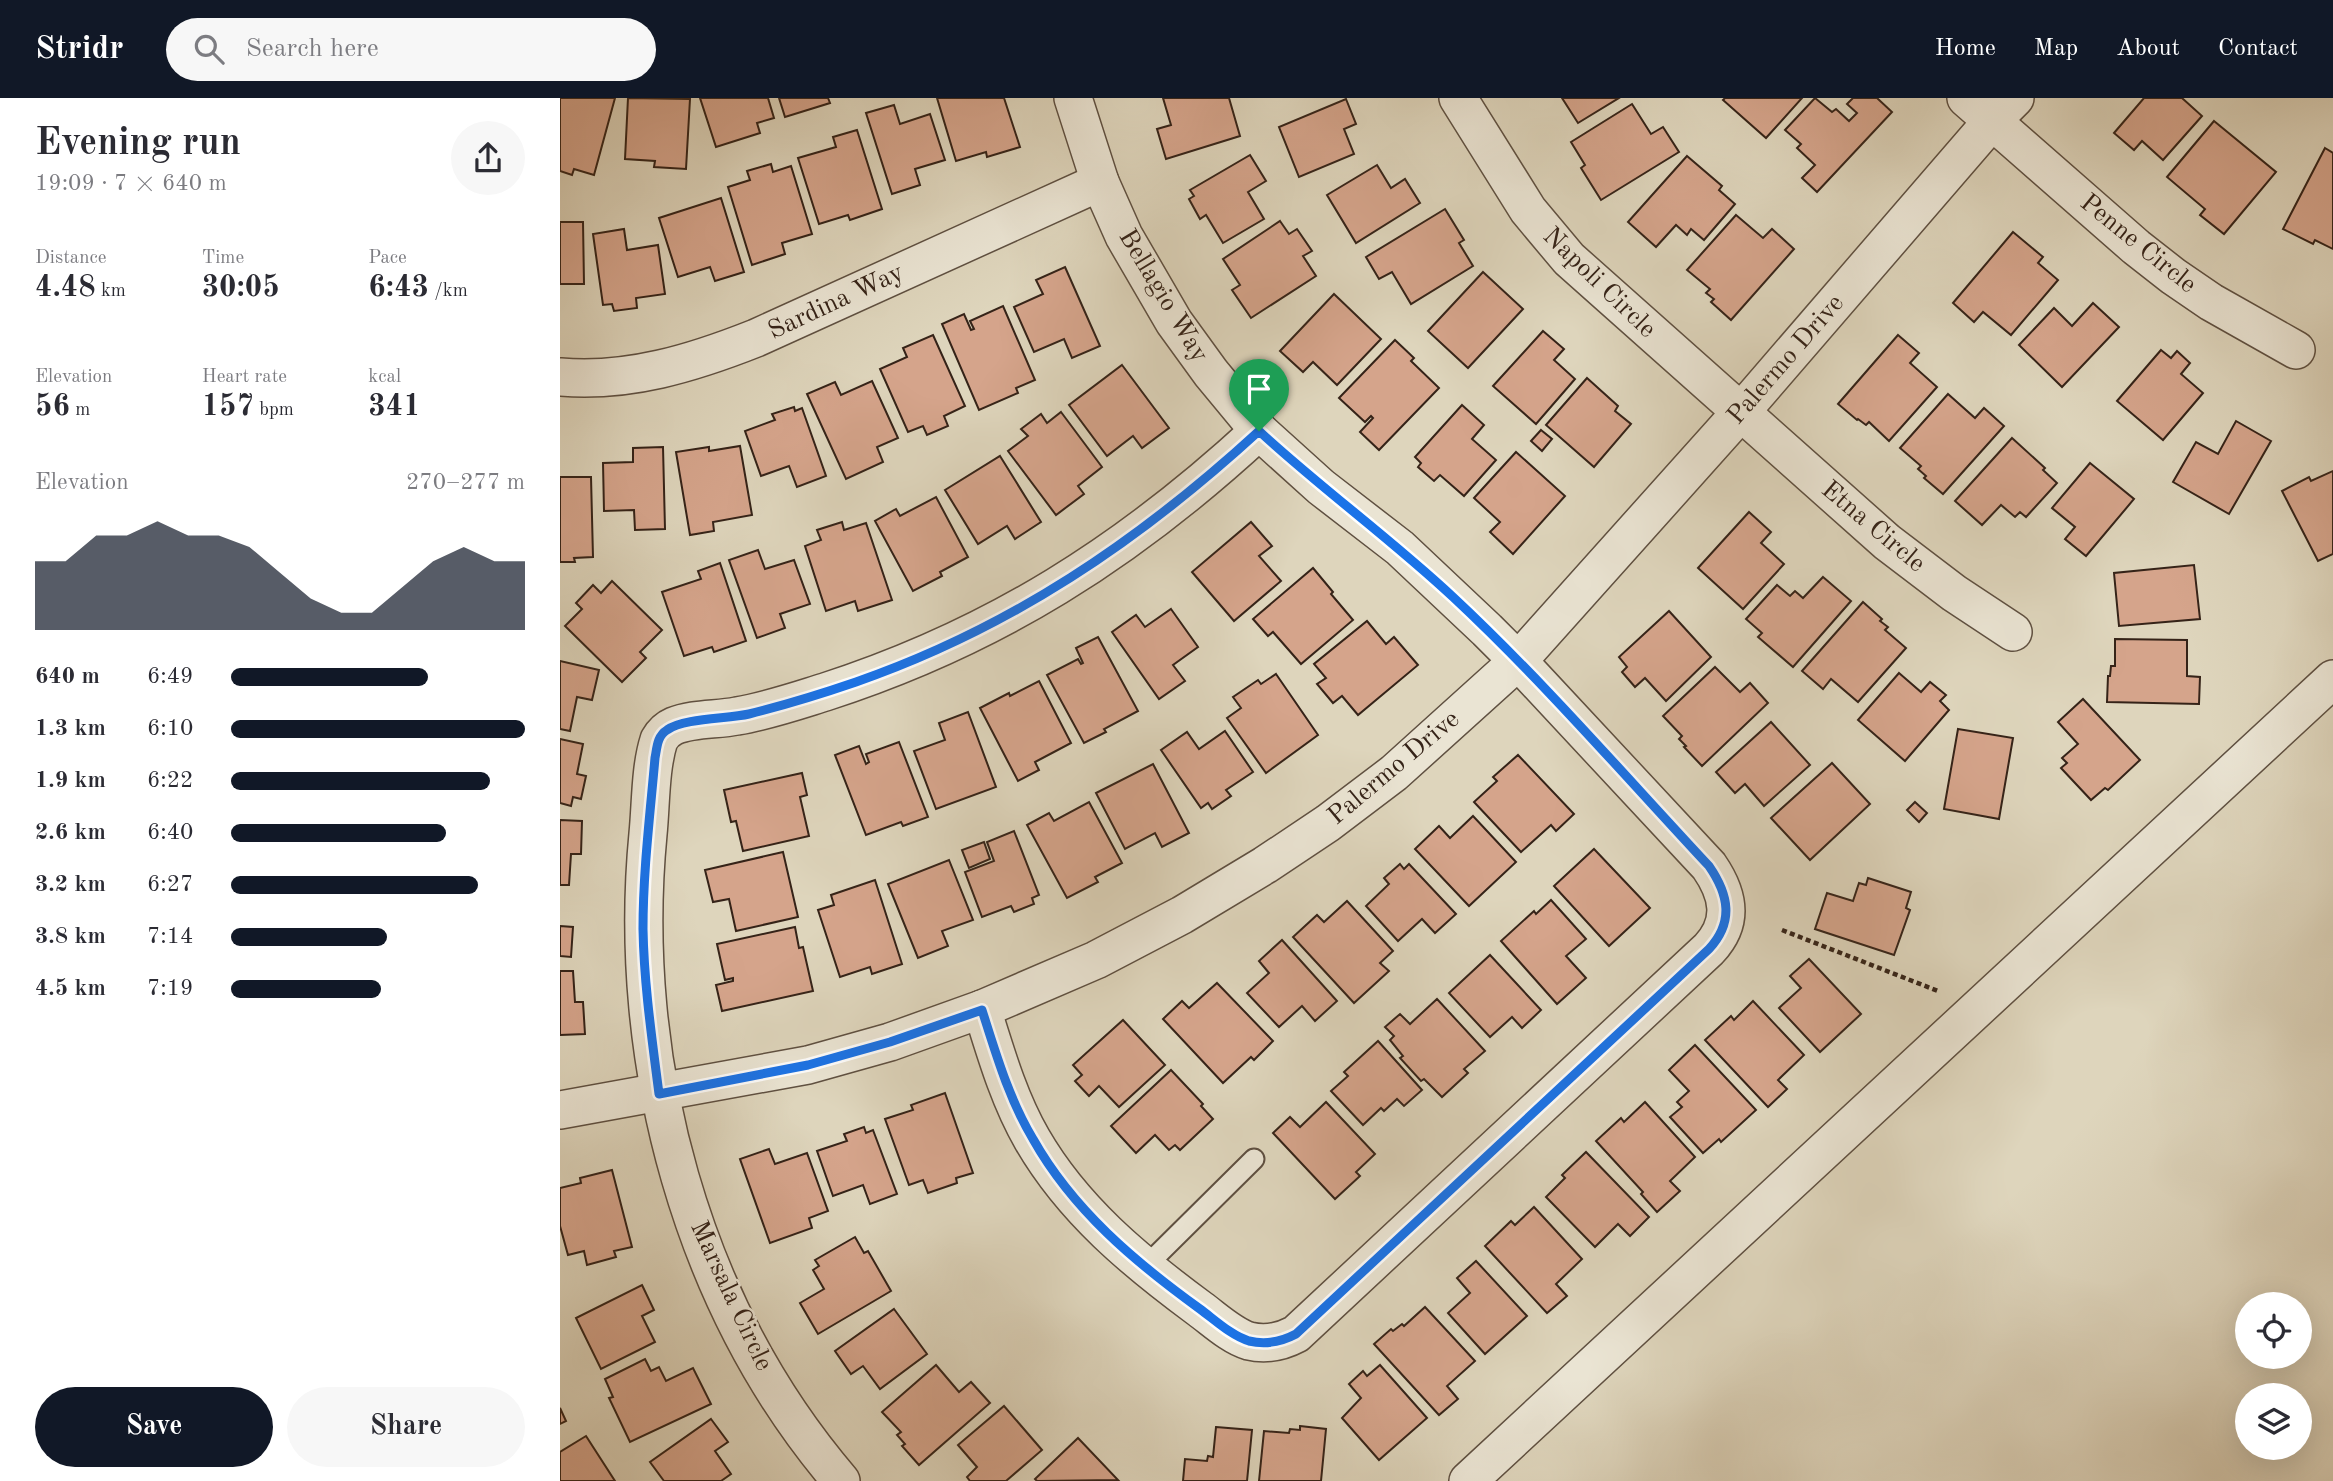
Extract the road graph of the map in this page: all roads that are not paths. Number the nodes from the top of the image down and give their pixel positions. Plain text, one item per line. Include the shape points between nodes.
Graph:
1 (1073, 98) edge
2 (1458, 98) edge
3 (1991, 106) edge
4 (1100, 182) junction
5 (2296, 350) dead end
6 (560, 377) edge
7 (1740, 413) junction
8 (1259, 431) junction
9 (2013, 632) dead end
10 (1518, 661) junction
11 (2333, 679) edge
12 (982, 1010) junction
13 (659, 1094) junction
14 (560, 1110) edge
15 (1254, 1159) dead end
16 (1145, 1267) junction
17 (842, 1481) edge
18 (1468, 1481) edge

1 - 4 street, Bellagio Way
2 - 7 street, Napoli Circle via 1546,233
3 - 5 street, Penne Circle via 2136,247 2211,302
3 - 7 street, Palermo Drive
4 - 6 street, Sardina Way via 719,353 638,374
4 - 8 street, Bellagio Way via 1124,236 1174,322
7 - 9 street, Etna Circle via 1888,542
7 - 10 street, Palermo Drive
8 - 10 street, Bellagio Way via 1321,487 1400,548
8 - 13 street, Marsala Circle via 1154,522 1032,603 858,681 748,714 688,722 663,732 655,758 643,930
10 - 12 street, Palermo Drive via 1394,773 1265,865 1096,960
10 - 16 street, Bellagio Way via 1709,866 1726,904 1717,940 1296,1334 1263,1343 1240,1338
11 - 18 street
12 - 13 street, Palermo Drive via 808,1065
12 - 16 street, Bellagio Way via 1008,1087 1046,1160 1091,1218
13 - 14 street, Palermo Drive
13 - 17 street, Marsala Circle via 688,1200 726,1298 781,1400
15 - 16 lane

